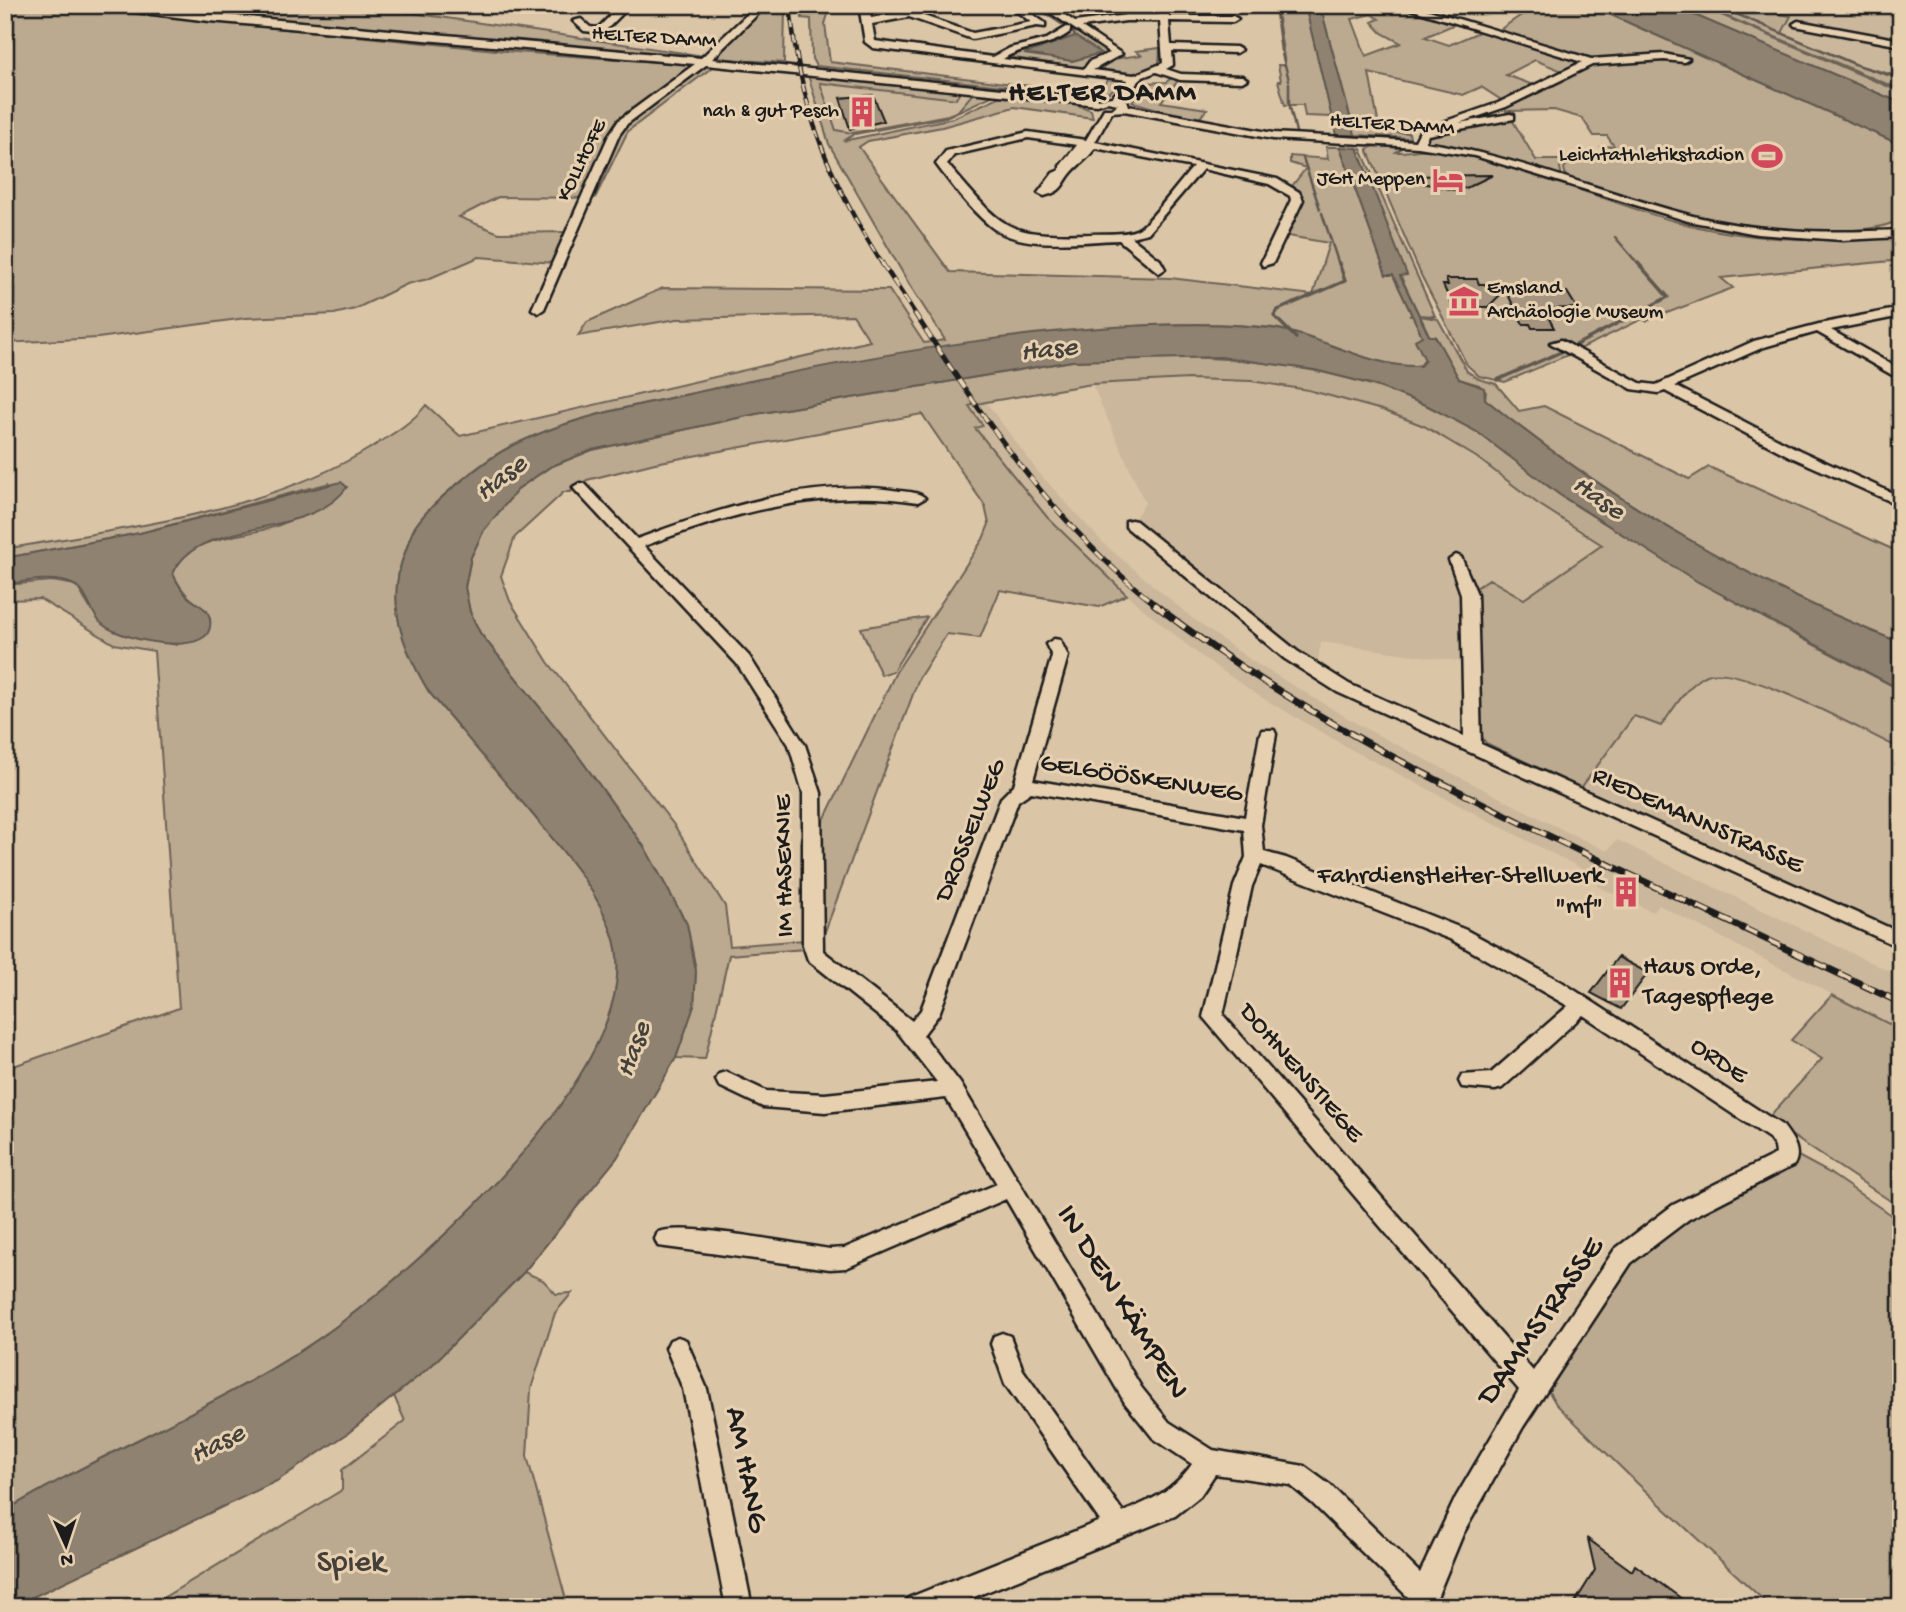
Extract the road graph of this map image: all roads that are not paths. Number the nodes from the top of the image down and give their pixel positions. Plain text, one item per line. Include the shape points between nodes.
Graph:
1 (83, 5) edge
2 (627, 5) edge
3 (763, 5) edge
4 (864, 5) edge
5 (957, 5) edge
6 (1012, 5) edge
7 (1043, 5) edge
8 (1163, 5) edge
9 (1401, 5) edge
10 (910, 14) junction
11 (1164, 18) junction
12 (1233, 19) dead end
13 (578, 21) dead end
14 (867, 22) junction
15 (1038, 23) junction
16 (1798, 24) dead end
17 (1072, 28) junction
18 (972, 36) junction
19 (1901, 43) edge
20 (1168, 48) junction
21 (1236, 50) dead end
22 (960, 58) junction
23 (1684, 59) dead end
24 (704, 62) junction
25 (993, 62) junction
26 (1590, 62) junction
27 (1159, 70) junction
28 (1087, 71) junction
29 (1136, 78) junction
30 (1242, 79) dead end
31 (1097, 102) junction
32 (1120, 104) junction
33 (1108, 111) junction
34 (1510, 117) dead end
35 (1449, 128) junction
36 (1089, 144) junction
37 (1419, 144) junction
38 (1200, 165) junction
39 (1066, 171) dead end
40 (1901, 233) edge
41 (1122, 236) junction
42 (1267, 263) dead end
43 (1159, 269) dead end
44 (538, 309) dead end
45 (1901, 312) edge
46 (1819, 328) junction
47 (1562, 347) dead end
48 (1901, 376) edge
49 (1667, 387) junction
50 (1647, 388) junction
51 (1702, 405) junction
52 (580, 488) dead end
53 (918, 498) dead end
54 (1901, 502) edge
55 (1131, 524) dead end
56 (636, 544) junction
57 (1456, 560) dead end
58 (1054, 643) dead end
59 (1268, 734) dead end
60 (1473, 747) junction
61 (1022, 788) junction
62 (1252, 825) junction
63 (1255, 857) junction
64 (1901, 941) edge
65 (1583, 1004) junction
66 (913, 1033) junction
67 (726, 1080) dead end
68 (1469, 1081) dead end
69 (953, 1089) junction
70 (1785, 1144) joint
71 (1012, 1187) junction
72 (666, 1239) dead end
73 (1002, 1344) dead end
74 (678, 1348) dead end
75 (1533, 1388) junction
76 (1209, 1461) junction
77 (1118, 1526) junction
78 (1422, 1601) edge
79 (739, 1607) edge
80 (917, 1607) edge

1 - 24 street, HELTER DAMM
2 - 13 street via 600,30 590,31
3 - 24 street, KOLLHOFE
4 - 14 street
5 - 10 street
6 - 15 street
7 - 17 street
8 - 11 street
9 - 26 street
10 - 14 street
10 - 18 street
11 - 12 street
11 - 17 street via 1118,18
11 - 20 street
14 - 22 street via 871,44
15 - 17 street via 1052,32
15 - 18 street
16 - 19 street
17 - 25 street via 1052,41 1009,51
17 - 28 street via 1117,54 1094,63
18 - 22 street
20 - 21 street
20 - 27 street via 1168,65
22 - 25 street
23 - 26 street
24 - 31 street, HELTER DAMM via 898,78
24 - 44 street, KOLLHOFE via 633,113 614,135
25 - 28 street
26 - 35 street via 1502,105 1447,124
27 - 29 street
27 - 30 street via 1180,77
28 - 29 street
29 - 32 street
31 - 32 street, HELTER DAMM
31 - 33 street via 1098,108
32 - 33 street
32 - 37 street, HELTER DAMM via 1273,136
33 - 36 street
34 - 35 street
35 - 37 street via 1424,133
36 - 38 street
36 - 39 street via 1090,149
36 - 41 street via 1028,135 944,157 942,163 994,223 1029,239
37 - 40 street, HELTER DAMM via 1476,153 1724,226 1792,235
38 - 41 street via 1144,231
38 - 42 street via 1273,181 1295,194 1297,201
41 - 43 street
45 - 46 street
46 - 48 street
46 - 49 street via 1759,344
47 - 50 street
49 - 50 street
49 - 51 street
50 - 51 street via 1678,404
51 - 54 street
52 - 56 street, IM HASEKNIE
53 - 56 street via 888,492 788,500 730,511
55 - 60 street, RIEDEMANNSTRASSE via 1316,672
56 - 66 street, IM HASEKNIE via 743,660 797,746 812,793 815,955
57 - 60 street via 1469,594
58 - 61 street, DROSSELWEG via 1060,656
59 - 62 street, DOHNENSTIEGE
60 - 64 street, RIEDEMANNSTRASSE
61 - 62 street, GELGÖÖSKENWEG
61 - 66 street, DROSSELWEG via 1010,798 929,1014
62 - 63 street, DOHNENSTIEGE
63 - 65 street, ORDE via 1459,935
63 - 75 street, DOHNENSTIEGE via 1243,886 1213,1017
65 - 68 street via 1495,1082
65 - 70 street, ORDE via 1776,1132
66 - 69 street, IN DEN KÄMPEN
67 - 69 street via 763,1099 825,1103
69 - 71 street, IN DEN KÄMPEN
70 - 75 street, DAMMSTRASSE via 1787,1159 1681,1212 1623,1256
71 - 72 street via 846,1258
71 - 76 street, IN DEN KÄMPEN via 1133,1395 1161,1430
73 - 77 street via 1013,1377
74 - 79 street, AM HANG via 695,1389
75 - 78 street, DAMMSTRASSE via 1476,1484 1436,1562
76 - 77 street via 1191,1487 1166,1507
76 - 78 street, IN DEN KÄMPEN via 1295,1474 1321,1494
77 - 80 street

